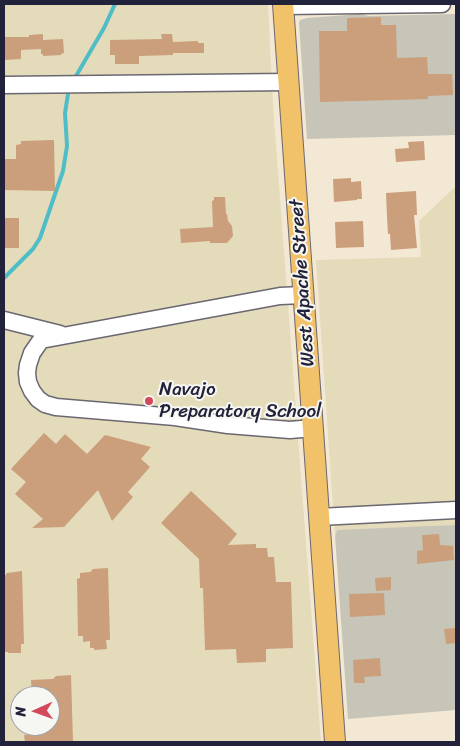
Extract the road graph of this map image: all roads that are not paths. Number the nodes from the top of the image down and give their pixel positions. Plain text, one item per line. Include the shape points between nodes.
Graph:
1 (380, 4) edge
2 (442, 4) edge
3 (283, 5) edge
4 (289, 82) junction
5 (4, 85) edge
6 (303, 295) junction
7 (4, 320) edge
8 (65, 336) junction
9 (312, 428) junction
10 (456, 510) edge
11 (319, 516) junction
12 (336, 742) edge

1 - 2 street
1 - 3 street
3 - 4 main road, West Apache Street
4 - 5 street
4 - 6 main road, West Apache Street
6 - 8 street via 280,296
6 - 9 main road, West Apache Street
7 - 8 street
8 - 9 street via 41,340 28,366 30,387 45,404 175,417 228,426 290,430
9 - 11 main road, West Apache Street
10 - 11 street
11 - 12 main road, West Apache Street

